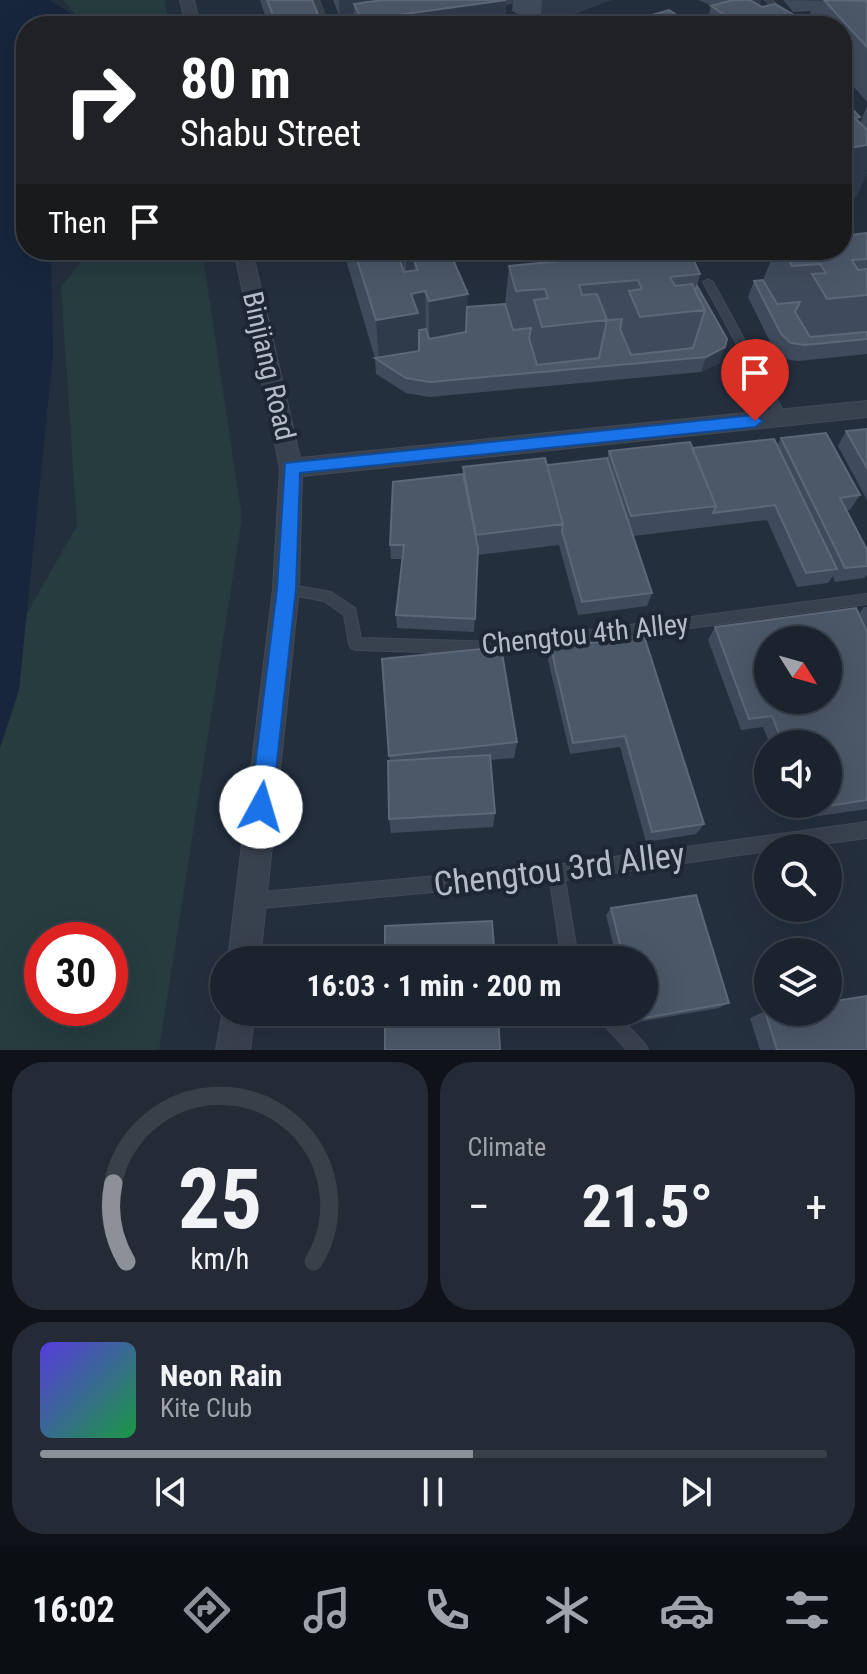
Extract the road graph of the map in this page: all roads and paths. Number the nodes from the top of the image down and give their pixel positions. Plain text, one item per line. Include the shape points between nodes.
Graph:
1 (516, 0) edge
2 (768, 0) edge
3 (482, 8) dead end
4 (783, 16) edge
5 (245, 260) edge
6 (708, 282) dead end
7 (867, 409) edge
8 (782, 418) junction
9 (291, 468) junction
10 (286, 589) junction
11 (867, 599) edge
12 (867, 830) edge
13 (556, 873) junction
14 (250, 901) junction
15 (245, 946) edge
16 (568, 946) edge
17 (236, 1026) edge
18 (617, 1026) edge
19 (233, 1050) edge
20 (639, 1050) edge

1 - 3 lane
2 - 4 lane
5 - 9 street, Binjiang Road
6 - 8 lane
7 - 8 street
8 - 9 street
9 - 10 street, Binjiang Road
10 - 11 lane, Chengtou 4th Alley via 327,596 350,612 356,644 499,648
10 - 14 street, Binjiang Road
12 - 13 lane, Chengtou 3rd Alley
13 - 14 lane, Chengtou 3rd Alley
13 - 16 lane
14 - 15 street, Binjiang Road
17 - 19 street
18 - 20 lane

